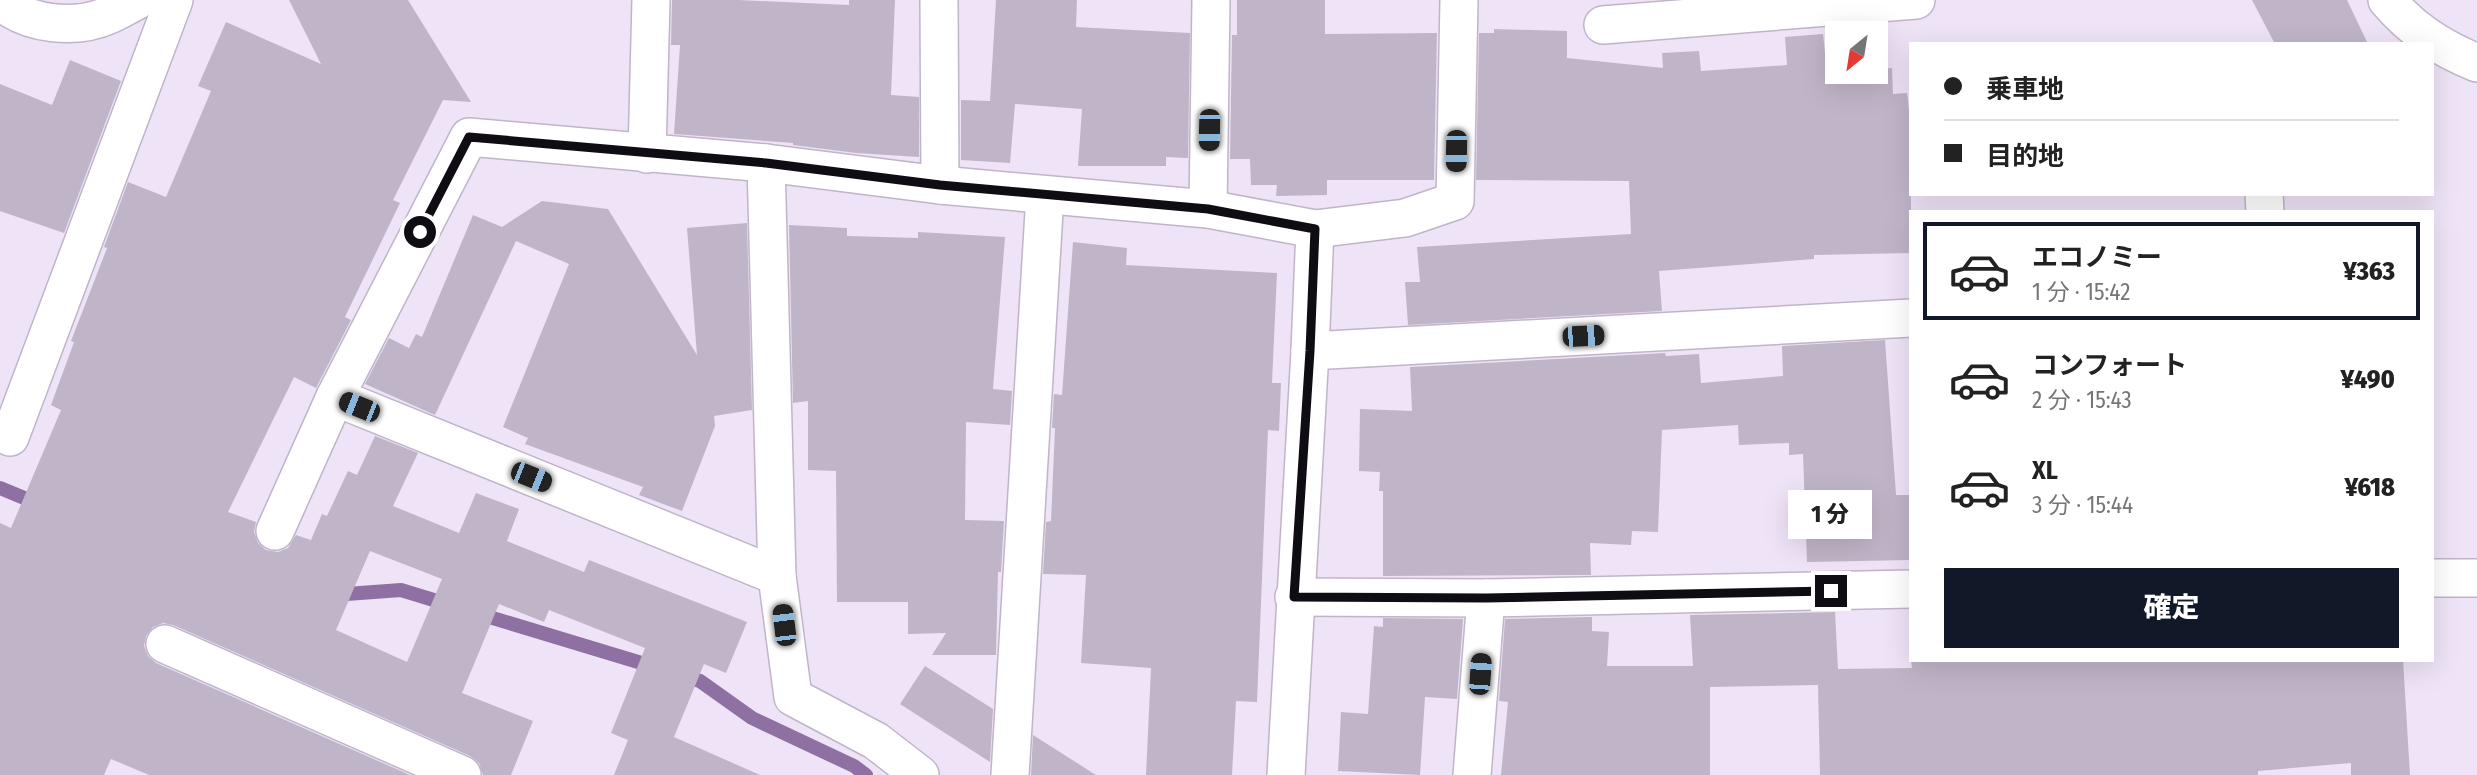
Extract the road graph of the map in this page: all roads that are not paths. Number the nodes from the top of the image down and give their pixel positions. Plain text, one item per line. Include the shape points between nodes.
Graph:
1 (138, 0) edge
2 (174, 0) edge
3 (651, 0) edge
4 (939, 0) edge
5 (1211, 0) edge
6 (1460, 0) edge
7 (2387, 0) edge
8 (0, 1) edge
9 (1898, 1) edge
10 (1603, 25) dead end
11 (2433, 42) edge
12 (2434, 43) edge
13 (2477, 63) edge
14 (647, 154) junction
15 (766, 163) junction
16 (940, 185) junction
17 (1045, 194) junction
18 (1208, 209) junction
19 (1315, 229) junction
20 (1909, 318) edge
21 (1310, 351) junction
22 (335, 397) junction
23 (10, 437) dead end
24 (275, 531) dead end
25 (778, 576) junction
26 (2434, 578) edge
27 (2477, 578) edge
28 (1909, 589) edge
29 (1294, 597) junction
30 (1486, 598) junction
31 (165, 644) dead end
32 (462, 775) edge
33 (920, 775) edge
34 (1010, 775) edge
35 (1286, 775) edge
36 (1472, 775) edge

1 - 8 street via 107,16 72,25 38,20
2 - 23 street
3 - 14 street
4 - 16 street
5 - 18 street
6 - 19 street via 1455,201 1405,218
7 - 11 street
9 - 10 street
12 - 13 street
14 - 15 street
14 - 22 street via 469,137
15 - 16 street
15 - 25 street
16 - 17 street
17 - 18 street
17 - 34 street
18 - 19 street
19 - 21 street
20 - 21 street
21 - 29 street
22 - 24 street
22 - 25 street
25 - 33 street via 793,697 876,741
26 - 27 street
28 - 30 street
29 - 30 street
29 - 35 street
30 - 36 street
31 - 32 street

